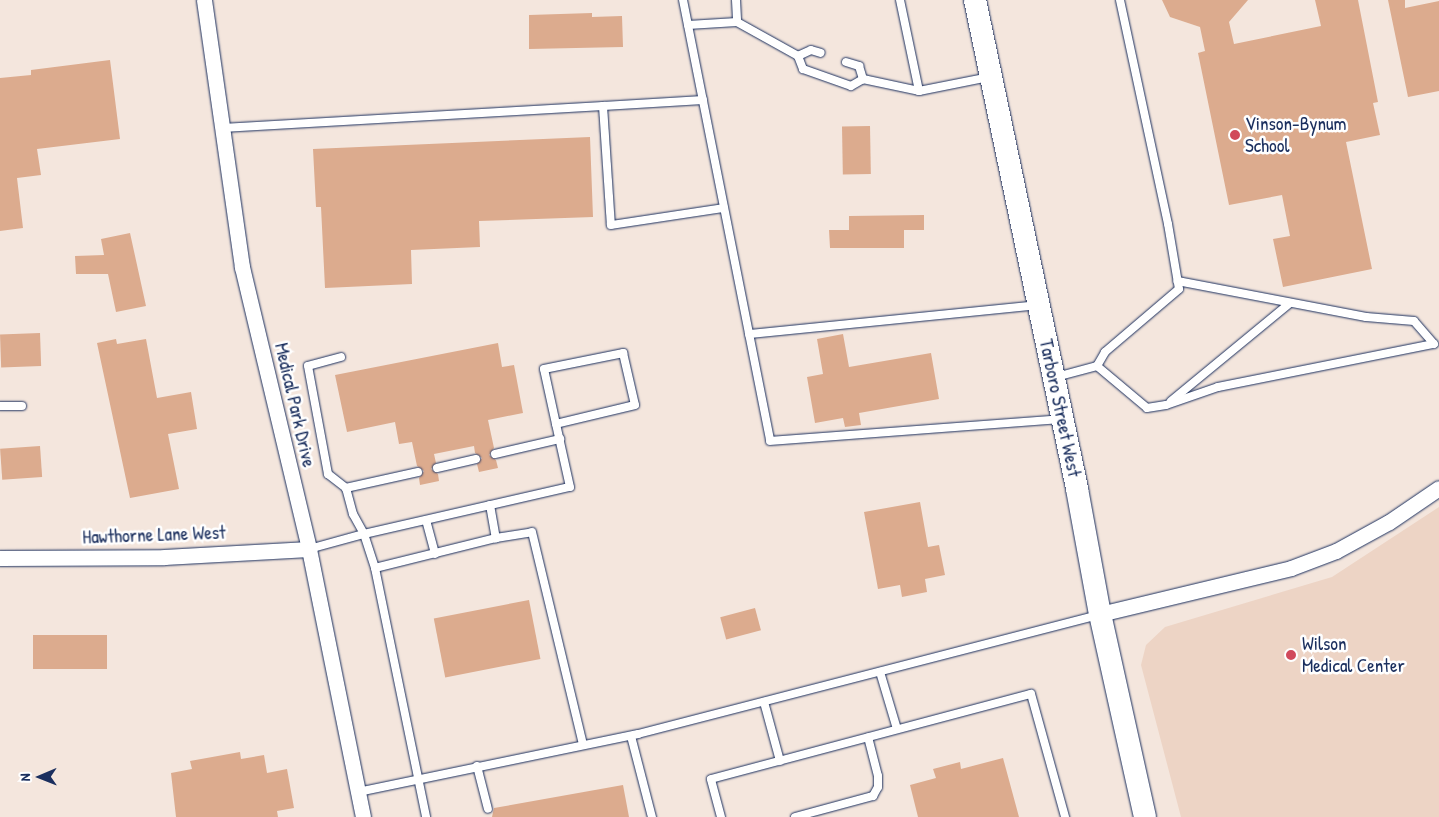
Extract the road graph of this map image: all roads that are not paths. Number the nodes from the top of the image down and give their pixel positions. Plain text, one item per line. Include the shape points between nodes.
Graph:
1 (204, 0) edge
2 (682, 0) edge
3 (736, 0) edge
4 (900, 0) edge
5 (975, 0) edge
6 (1120, 0) edge
7 (737, 22) junction
8 (688, 25) junction
9 (822, 53) dead end
10 (798, 56) junction
11 (846, 62) dead end
12 (991, 76) junction
13 (863, 80) junction
14 (919, 91) junction
15 (702, 100) junction
16 (603, 106) junction
17 (222, 128) junction
18 (724, 208) junction
19 (1177, 281) junction
20 (1290, 303) junction
21 (1039, 305) junction
22 (749, 334) junction
23 (342, 357) dead end
24 (1097, 366) junction
25 (1054, 378) junction
26 (1166, 405) junction
27 (0, 406) edge
28 (22, 406) dead end
29 (1063, 419) junction
30 (556, 424) junction
31 (560, 439) junction
32 (495, 454) dead end
33 (476, 459) dead end
34 (437, 468) dead end
35 (418, 472) dead end
36 (346, 488) junction
37 (1439, 488) edge
38 (490, 505) junction
39 (426, 520) junction
40 (364, 534) junction
41 (496, 538) junction
42 (309, 549) junction
43 (435, 554) junction
44 (0, 558) edge
45 (376, 568) junction
46 (1100, 614) junction
47 (880, 672) junction
48 (764, 702) junction
49 (897, 730) junction
50 (631, 736) junction
51 (868, 737) junction
52 (583, 744) junction
53 (780, 761) junction
54 (477, 766) junction
55 (419, 780) junction
56 (358, 792) junction
57 (488, 809) dead end
58 (363, 817) edge
59 (426, 817) edge
60 (652, 817) edge
61 (721, 817) edge
62 (795, 817) edge
63 (1065, 817) edge
64 (1145, 817) edge

1 - 17 street, Medical Park Drive
2 - 8 lane
3 - 7 lane
4 - 14 lane
5 - 12 main road, Tarboro Street West
6 - 19 lane via 1168,224
7 - 8 lane
7 - 10 lane
8 - 15 lane
9 - 10 lane via 811,50
10 - 13 lane via 803,68 851,86
11 - 13 lane via 859,66
12 - 14 lane
12 - 21 main road, Tarboro Street West
13 - 14 lane
15 - 16 lane
15 - 18 lane
16 - 17 lane
16 - 18 lane via 611,225
17 - 42 street, Medical Park Drive via 242,267
18 - 22 lane
19 - 20 lane
19 - 24 lane via 1179,289 1105,352
20 - 26 lane
20 - 26 lane via 1366,317 1414,321 1434,344 1218,387
21 - 22 lane
21 - 25 main road, Tarboro Street West
22 - 29 lane via 770,441
23 - 36 lane via 308,366 328,474
24 - 25 lane
24 - 26 lane via 1147,408
25 - 29 main road, Tarboro Street West
27 - 28 lane
29 - 46 main road, Tarboro Street West
30 - 30 lane via 544,370 623,353 635,405
30 - 31 lane
31 - 32 lane
31 - 38 lane via 570,487
33 - 34 lane
35 - 36 lane
36 - 40 lane via 353,514
37 - 46 street via 1389,522 1336,551 1232,584
38 - 39 lane
38 - 41 lane
39 - 40 lane
39 - 43 lane
40 - 42 lane
40 - 45 lane
41 - 43 lane
41 - 52 lane via 532,532
42 - 44 street, Hawthorne Lane West via 164,557
42 - 56 street, Medical Park Drive
43 - 45 lane
45 - 55 lane
46 - 47 lane
46 - 64 main road, Tarboro Street West
47 - 48 lane
47 - 49 lane
48 - 50 lane
48 - 53 lane
49 - 51 lane
49 - 63 lane via 1031,694
50 - 52 lane
50 - 60 lane
51 - 53 lane
51 - 62 lane via 878,776 878,787 873,796
52 - 54 lane
53 - 61 lane via 711,780
54 - 55 lane
54 - 57 lane
55 - 56 lane
55 - 59 lane
56 - 58 street, Medical Park Drive

